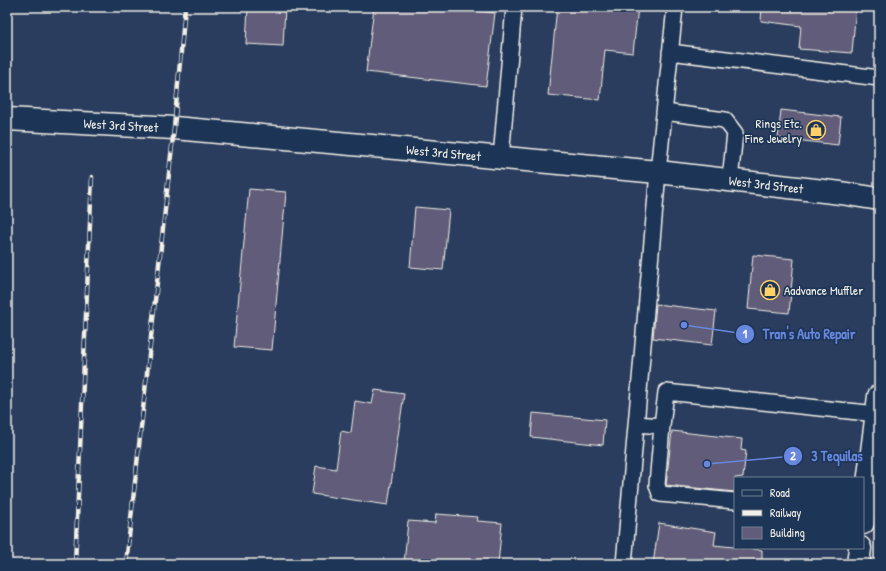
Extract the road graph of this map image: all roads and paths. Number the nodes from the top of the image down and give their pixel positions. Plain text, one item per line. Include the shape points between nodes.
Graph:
1 (514, 7) edge
2 (675, 7) edge
3 (670, 52) junction
4 (879, 78) edge
5 (664, 112) junction
6 (7, 119) edge
7 (501, 158) junction
8 (658, 172) junction
9 (730, 180) junction
10 (879, 200) edge
11 (878, 405) edge
12 (636, 424) junction
13 (662, 426) junction
14 (734, 501) edge
15 (867, 509) edge
16 (860, 549) edge
17 (624, 564) edge
18 (858, 564) edge

1 - 7 lane
2 - 3 lane
3 - 4 lane
3 - 5 lane
5 - 8 lane
5 - 9 lane via 725,120 735,133
6 - 7 street, West 3rd Street via 174,128
7 - 8 street, West 3rd Street
8 - 9 street, West 3rd Street
8 - 12 lane
9 - 10 street, West 3rd Street
11 - 13 lane via 666,392
11 - 15 street
12 - 13 lane
12 - 17 lane
13 - 14 lane via 657,484 660,494
16 - 18 street

